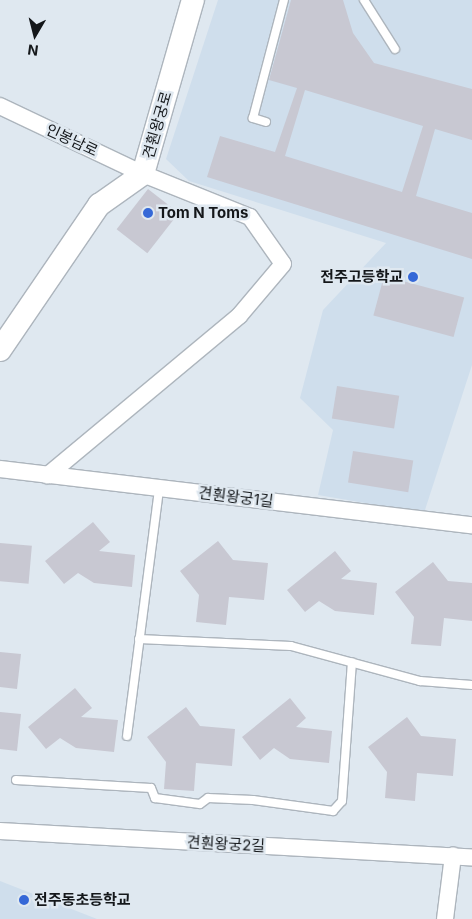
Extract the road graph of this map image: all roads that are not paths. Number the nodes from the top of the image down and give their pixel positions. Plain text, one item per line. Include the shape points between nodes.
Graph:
1 (193, 0) edge
2 (284, 0) edge
3 (364, 0) edge
4 (396, 49) dead end
5 (0, 106) edge
6 (266, 122) dead end
7 (144, 174) junction
8 (0, 350) edge
9 (0, 469) edge
10 (48, 475) junction
11 (159, 488) junction
12 (472, 525) edge
13 (139, 639) junction
14 (352, 662) junction
15 (472, 685) edge
16 (127, 736) dead end
17 (16, 780) dead end
18 (0, 831) edge
19 (453, 856) junction
20 (472, 857) edge
21 (445, 919) edge

1 - 7 street, 견훤왕궁로
2 - 6 lane via 253,118
3 - 4 lane
5 - 7 street, 인봉남로
7 - 8 street, 견훤왕궁로 via 99,205
7 - 10 street, 인봉남로 via 250,217 283,264 239,316
9 - 10 street, 견훤왕궁1길
10 - 11 street, 견훤왕궁1길
11 - 12 street, 견훤왕궁1길
11 - 13 lane
13 - 14 lane via 291,646
13 - 16 lane
14 - 15 lane via 420,681
14 - 17 lane via 342,801 333,811 253,800 208,798 200,804 155,798 151,788
18 - 19 street, 견훤왕궁2길
19 - 20 street, 견훤왕궁2길
19 - 21 street

